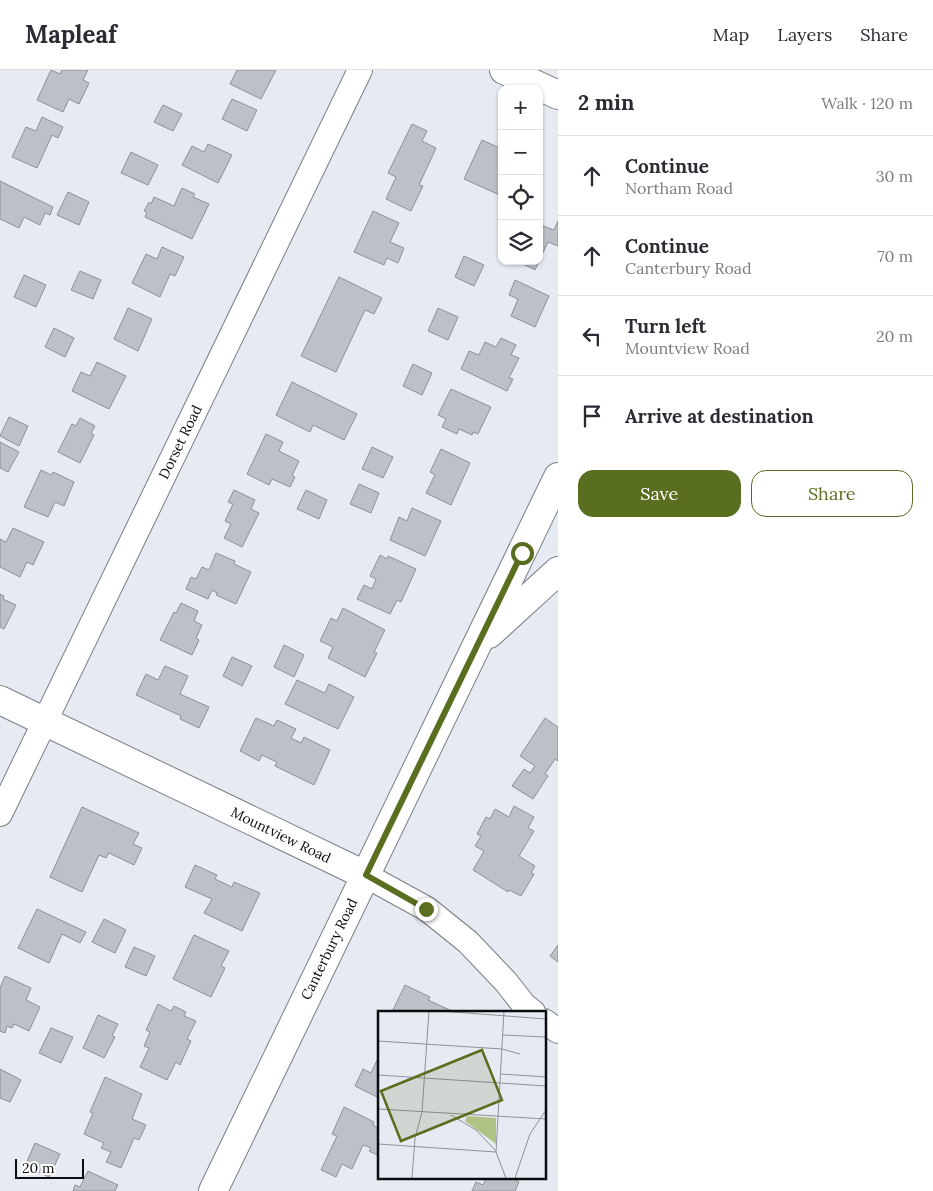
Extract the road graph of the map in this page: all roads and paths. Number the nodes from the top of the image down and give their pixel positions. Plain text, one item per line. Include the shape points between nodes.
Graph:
1 (360, 70) edge
2 (504, 70) edge
3 (558, 95) edge
4 (558, 476) edge
5 (558, 570) edge
6 (478, 644) junction
7 (0, 700) edge
8 (45, 721) junction
9 (0, 814) edge
10 (366, 875) junction
11 (532, 1011) edge
12 (546, 1022) edge
13 (558, 1031) edge
14 (213, 1191) edge

1 - 8 street, Dorset Road
2 - 3 street
4 - 6 street
5 - 6 street, Canterbury Road
6 - 10 street, Canterbury Road
7 - 8 street, Mountview Road
8 - 9 street, Dorset Road
8 - 10 street, Mountview Road
10 - 11 street, Mountview Road via 426,909 468,942
10 - 14 street, Canterbury Road
12 - 13 street

